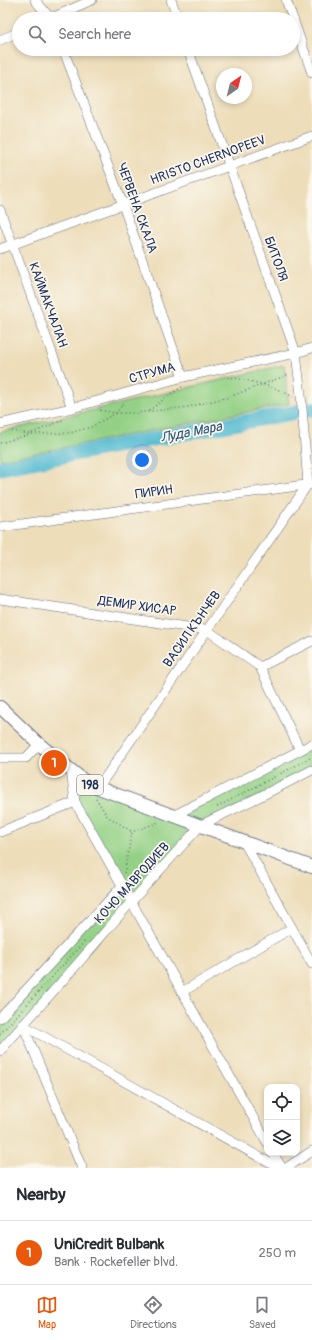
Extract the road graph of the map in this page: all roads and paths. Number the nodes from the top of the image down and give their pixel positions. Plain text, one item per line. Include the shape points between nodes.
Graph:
1 (35, 0) edge
2 (92, 0) edge
3 (171, 0) edge
4 (286, 0) edge
5 (44, 12) edge
6 (65, 12) edge
7 (175, 12) edge
8 (290, 12) edge
9 (12, 35) edge
10 (300, 39) edge
11 (0, 40) edge
12 (66, 56) edge
13 (191, 56) edge
14 (312, 73) edge
15 (312, 136) edge
16 (230, 166) junction
17 (123, 205) junction
18 (0, 210) edge
19 (12, 244) junction
20 (0, 249) edge
21 (312, 348) edge
22 (296, 353) junction
23 (298, 370) junction
24 (226, 376) dead end
25 (183, 382) junction
26 (263, 384) junction
27 (133, 391) junction
28 (301, 398) junction
29 (83, 405) junction
30 (72, 408) junction
31 (148, 412) junction
32 (116, 413) junction
33 (4, 427) edge
34 (30, 434) junction
35 (0, 443) edge
36 (310, 484) edge
37 (0, 527) edge
38 (0, 599) edge
39 (208, 630) junction
40 (312, 641) edge
41 (260, 667) junction
42 (0, 708) edge
43 (39, 744) junction
44 (312, 744) edge
45 (300, 750) junction
46 (312, 757) edge
47 (0, 758) edge
48 (306, 760) junction
49 (71, 770) junction
50 (311, 770) edge
51 (250, 776) junction
52 (93, 786) junction
53 (256, 787) junction
54 (261, 796) junction
55 (75, 802) junction
56 (216, 808) dead end
57 (173, 816) junction
58 (201, 825) junction
59 (0, 832) edge
60 (132, 832) junction
61 (244, 842) junction
62 (312, 867) edge
63 (122, 886) junction
64 (131, 902) junction
65 (292, 928) junction
66 (87, 938) dead end
67 (65, 948) junction
68 (72, 954) junction
69 (80, 961) junction
70 (312, 964) edge
71 (182, 992) junction
72 (7, 1011) junction
73 (0, 1018) edge
74 (14, 1018) junction
75 (23, 1025) junction
76 (0, 1034) edge
77 (0, 1051) edge
78 (264, 1137) edge
79 (312, 1152) edge
80 (275, 1156) edge
81 (82, 1168) edge
82 (281, 1168) edge
83 (286, 1168) edge

1 - 5 street
2 - 6 street
3 - 7 street
4 - 8 street
9 - 11 street
10 - 14 street
12 - 17 street, ЧЕРВЕНА СКАЛА
13 - 16 street, БИТОЛЯ
15 - 16 street, HRISTO CHERNOPEEV
16 - 17 street, HRISTO CHERNOPEEV
16 - 22 street, БИТОЛЯ
17 - 19 street, HRISTO CHERNOPEEV
17 - 25 street, ЧЕРВЕНА СКАЛА
18 - 19 street, КАЙМАКЧАЛАН
19 - 20 street, HRISTO CHERNOPEEV
19 - 30 street, КАЙМАКЧАЛАН
21 - 22 street, СТРУМА
22 - 23 street, БИТОЛЯ
22 - 25 street, СТРУМА
23 - 26 path
23 - 28 street, БИТОЛЯ
24 - 26 path
25 - 27 street, СТРУМА
25 - 31 path
26 - 28 path
26 - 31 path via 229,397 188,407
27 - 29 street, СТРУМА
27 - 32 path
28 - 36 street, БИТОЛЯ
29 - 30 street, СТРУМА
29 - 32 path
30 - 33 street, СТРУМА
30 - 34 path via 61,421
31 - 32 path
32 - 34 path via 91,427 70,433
33 - 34 path
34 - 35 path
36 - 37 street, ПИРИН
36 - 39 street, ВАСИЛ КЪНЧЕВ
38 - 39 street, ДЕМИР ХИСАР
39 - 41 street, ДЕМИР ХИСАР
39 - 52 street, ВАСИЛ КЪНЧЕВ
40 - 41 street
41 - 45 street, ДЕМИР ХИСАР
42 - 43 main road, 198
43 - 47 street via 26,758
43 - 49 main road, 198
44 - 45 street
45 - 48 path
45 - 51 street
46 - 48 path
48 - 50 path
48 - 53 path
49 - 52 main road, 198
49 - 55 street
50 - 54 street, КОЧО МАВРОДИЕВ
51 - 53 path
51 - 57 street
52 - 57 main road, 198
52 - 60 path via 107,816
53 - 54 path
53 - 56 path
54 - 58 street, КОЧО МАВРОДИЕВ
55 - 59 street
55 - 63 street
57 - 58 main road, 198
57 - 60 path
58 - 61 main road, 198
58 - 64 street, КОЧО МАВРОДИЕВ
60 - 63 path
61 - 62 main road, 198
61 - 65 street
63 - 64 street
63 - 67 street, КОЧО МАВРОДИЕВ
64 - 69 street, КОЧО МАВРОДИЕВ
64 - 71 street
65 - 70 street
65 - 71 street
66 - 68 path
67 - 68 path
67 - 72 street, КОЧО МАВРОДИЕВ
68 - 69 path
68 - 74 path
69 - 75 street, КОЧО МАВРОДИЕВ
71 - 78 street
72 - 73 street, КОЧО МАВРОДИЕВ
72 - 74 path
74 - 75 path
74 - 76 path
75 - 77 street, КОЧО МАВРОДИЕВ
75 - 81 street
75 - 82 street
79 - 83 street
80 - 82 street

